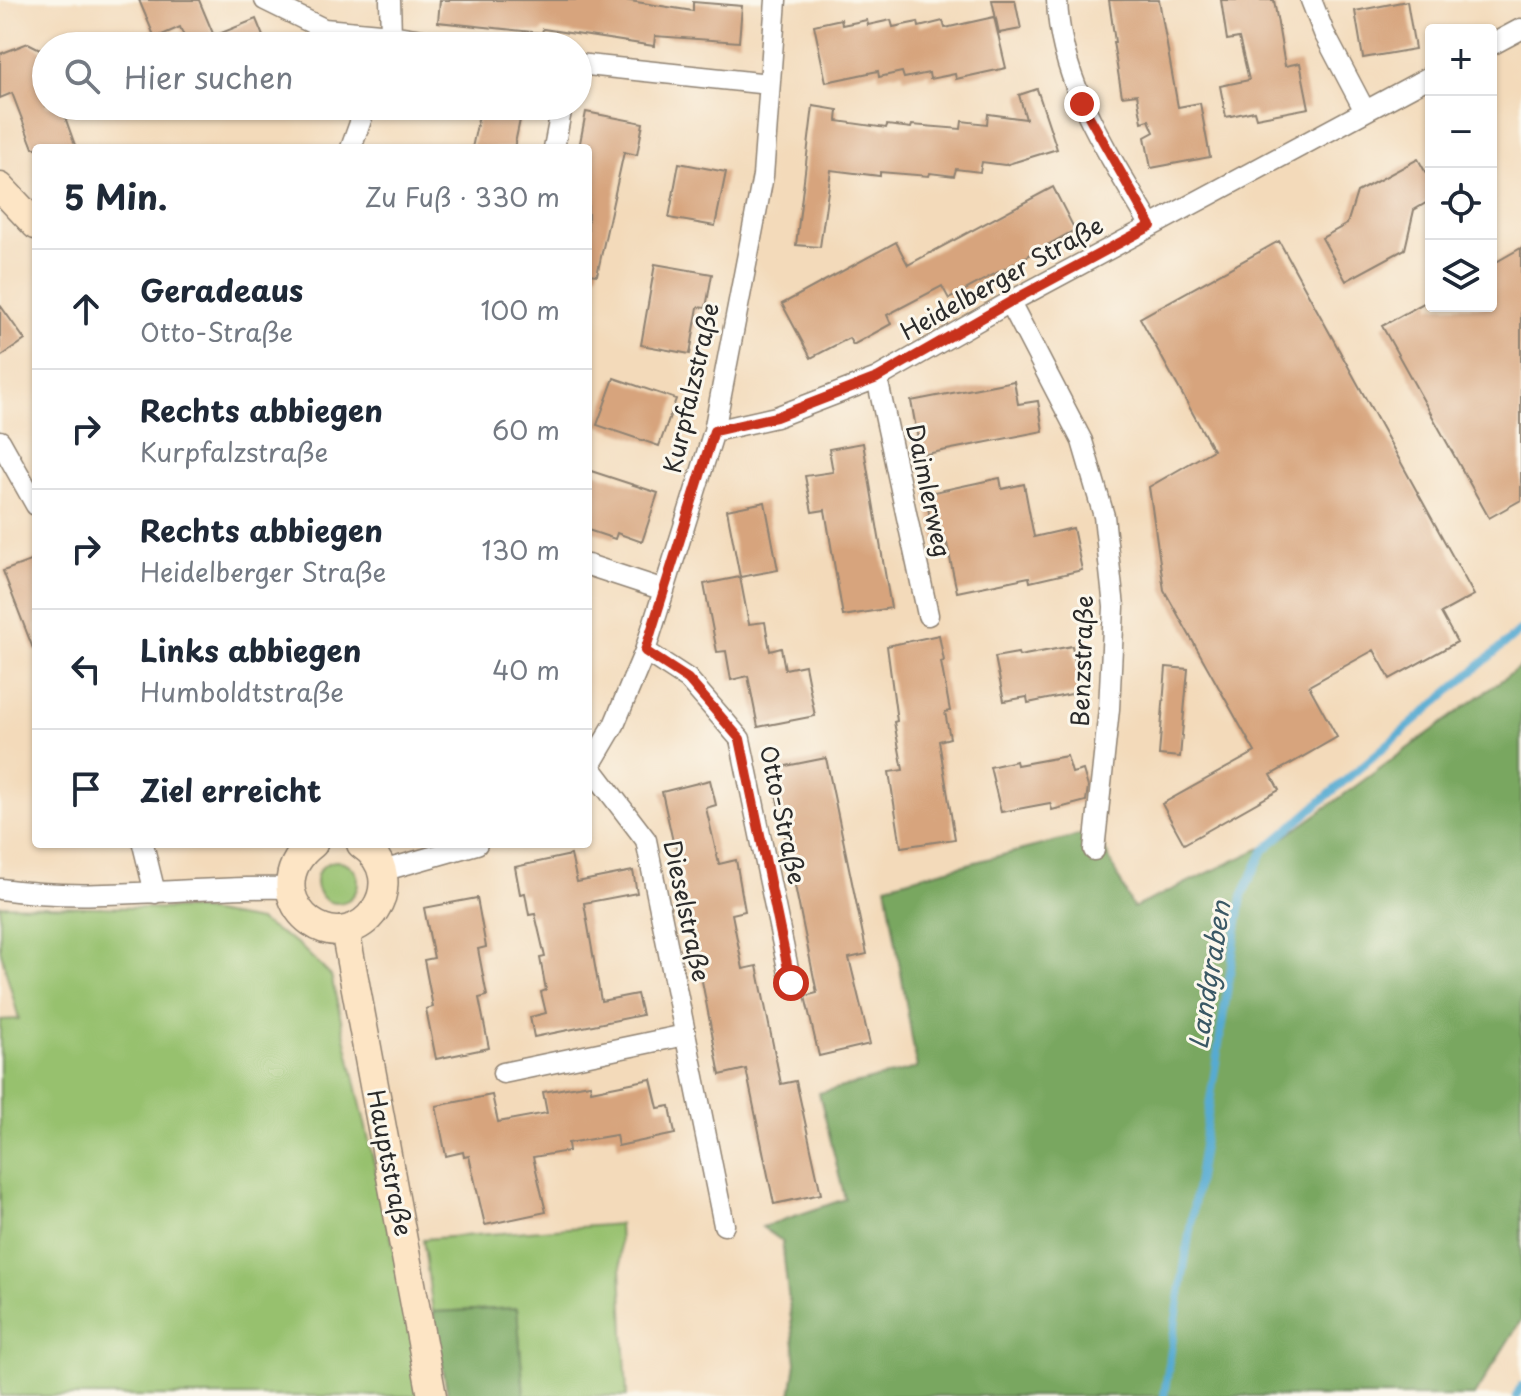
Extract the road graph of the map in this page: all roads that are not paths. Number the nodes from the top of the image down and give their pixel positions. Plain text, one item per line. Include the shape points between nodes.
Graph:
1 (265, 0) edge
2 (390, 0) edge
3 (776, 0) edge
4 (1057, 0) edge
5 (1311, 0) edge
6 (1521, 29) edge
7 (340, 32) edge
8 (389, 32) edge
9 (1497, 42) edge
10 (592, 65) edge
11 (1425, 79) edge
12 (769, 84) junction
13 (1365, 111) junction
14 (361, 120) edge
15 (559, 120) edge
16 (352, 144) edge
17 (555, 144) edge
18 (0, 187) edge
19 (32, 221) edge
20 (1151, 226) junction
21 (1010, 302) junction
22 (877, 378) junction
23 (714, 431) junction
24 (0, 441) edge
25 (32, 498) edge
26 (592, 566) edge
27 (664, 590) junction
28 (928, 615) dead end
29 (645, 651) junction
30 (592, 763) edge
31 (592, 772) edge
32 (144, 848) edge
33 (309, 848) edge
34 (366, 848) edge
35 (463, 848) edge
36 (1094, 850) dead end
37 (382, 871) junction
38 (291, 888) junction
39 (0, 889) edge
40 (155, 893) junction
41 (345, 930) junction
42 (791, 983) dead end
43 (685, 1035) junction
44 (503, 1073) dead end
45 (724, 1225) dead end
46 (432, 1396) edge

1 - 7 street
2 - 8 street
3 - 12 street, Kurpfalzstraße
4 - 20 street via 1069,69 1082,104
5 - 13 street
6 - 9 street
10 - 12 street
11 - 13 street, Heidelberger Straße
12 - 23 street, Kurpfalzstraße via 763,176
13 - 20 street, Heidelberger Straße
14 - 16 street
15 - 17 street
18 - 19 main road
20 - 21 street, Heidelberger Straße
21 - 22 street, Heidelberger Straße
21 - 36 street, Benzstraße via 1082,441 1104,516 1114,607
22 - 23 street, Heidelberger Straße via 776,417
22 - 28 street, Daimlerweg
23 - 27 street, Kurpfalzstraße
24 - 25 street
26 - 27 street
27 - 29 street, Kurpfalzstraße
29 - 30 street, Kurpfalzstraße
29 - 42 street, Otto-Straße via 688,679 740,739
31 - 43 street, Dieselstraße via 646,840
32 - 40 street
33 - 38 main road via 299,857
34 - 37 main road
35 - 37 street
37 - 41 main road via 379,904 365,921
38 - 40 street
38 - 41 main road via 308,921
39 - 40 street via 76,897
41 - 46 main road, Hauptstraße
43 - 44 street
43 - 45 street, Dieselstraße

